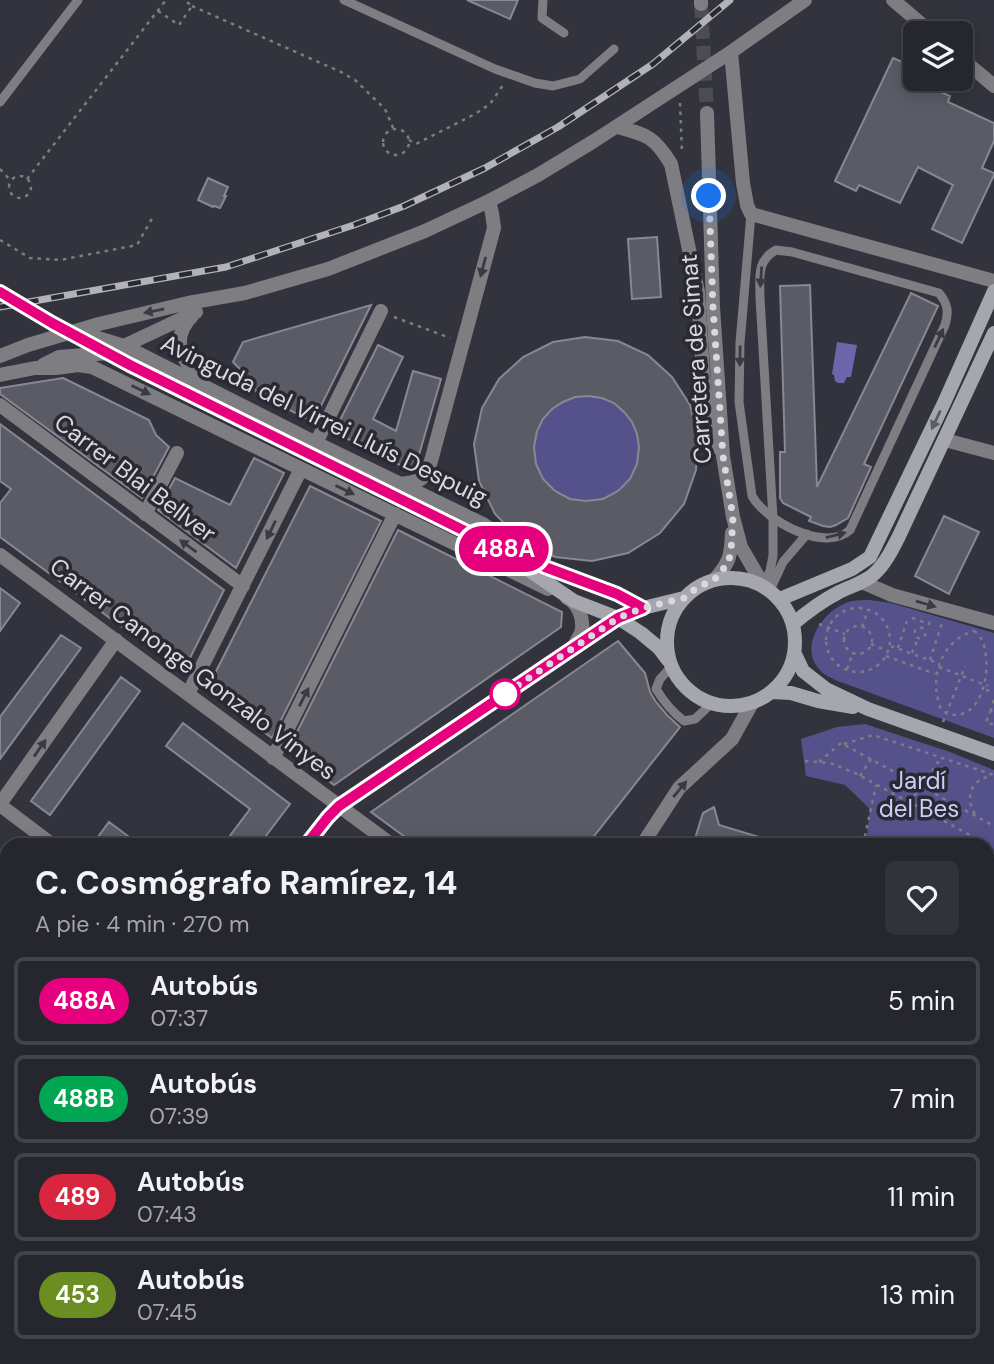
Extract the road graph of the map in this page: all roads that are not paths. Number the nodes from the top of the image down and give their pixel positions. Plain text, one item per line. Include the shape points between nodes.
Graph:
1 (78, 0) edge
2 (344, 0) edge
3 (543, 0) edge
4 (805, 0) edge
5 (893, 0) edge
6 (918, 21) edge
7 (564, 33) dead end
8 (614, 49) dead end
9 (731, 52) junction
10 (973, 68) edge
11 (994, 86) edge
12 (0, 102) edge
13 (707, 113) tunnel mouth
14 (617, 127) junction
15 (488, 201) junction
16 (751, 215) junction
17 (994, 281) edge
18 (994, 291) edge
19 (245, 293) junction
20 (196, 312) junction
21 (381, 312) road end
22 (74, 331) junction
23 (994, 332) edge
24 (124, 346) junction
25 (0, 356) edge
26 (130, 365) tunnel mouth
27 (35, 368) junction
28 (0, 375) edge
29 (216, 392) junction
30 (0, 405) edge
31 (945, 440) junction
32 (316, 443) junction
33 (177, 453) dead end
34 (994, 453) edge
35 (723, 456) junction
36 (301, 469) junction
37 (400, 484) junction
38 (145, 514) junction
39 (395, 514) junction
40 (733, 517) junction
41 (772, 518) junction
42 (807, 534) junction
43 (487, 542) junction
44 (3, 563) edge
45 (545, 567) junction
46 (714, 580) junction
47 (862, 582) junction
48 (243, 586) junction
49 (771, 591) junction
50 (684, 598) junction
51 (573, 601) junction
52 (643, 608) junction
53 (618, 618) junction
54 (994, 623) edge
55 (793, 624) junction
56 (116, 640) junction
57 (573, 648) junction
58 (795, 654) junction
59 (671, 664) junction
60 (772, 692) junction
61 (188, 694) junction
62 (712, 703) junction
63 (752, 703) junction
64 (868, 709) junction
65 (994, 754) edge
66 (273, 758) junction
67 (0, 805) edge
68 (339, 806) junction
69 (44, 838) edge
70 (312, 838) edge
71 (382, 838) edge
72 (647, 838) edge

1 - 12 lane
2 - 8 lane via 535,83 553,86 580,79
3 - 7 lane via 542,18
4 - 9 street
5 - 6 street
9 - 14 street
9 - 16 street via 743,183
10 - 11 street
13 - 35 street, Carretera de Simat
14 - 15 street
14 - 35 street via 645,135 660,146 671,164 698,292 707,410
15 - 19 street via 363,256
15 -> 37 street via 494,228 427,474 421,481
16 - 17 street
16 -> 41 lane via 739,402 752,496
18 -> 49 main road via 870,556 852,569
19 - 20 street
19 -> 22 street
20 - 24 street
20 - 29 street via 184,327 181,350 189,367
21 - 32 street
22 - 24 street, Avinguda del Virrei Lluís Despuig
22 - 25 street
23 - 31 main road
24 - 27 street via 108,353 59,357
24 - 29 street, Avinguda del Virrei Lluís Despuig
26 - 43 main road, Avinguda del Virrei Lluís Despuig
27 - 28 street
27 -> 36 street, Avinguda del Virrei Lluís Despuig via 85,365 102,371
29 - 32 street, Avinguda del Virrei Lluís Despuig
30 - 38 street, Carrer Blai Bellver
31 - 34 street
31 - 47 main road via 893,548
32 - 37 street, Avinguda del Virrei Lluís Despuig
33 - 38 street
35 - 40 street, Carretera de Simat
36 -> 39 street, Avinguda del Virrei Lluís Despuig
36 -> 48 street
37 - 45 street, Avinguda del Virrei Lluís Despuig via 483,524
48 -> 38 street, Carrer Blai Bellver
39 - 51 street, Avinguda del Virrei Lluís Despuig
66 -> 39 street
40 - 46 street, Carretera de Simat via 728,563
40 - 49 street, Carretera de Simat via 741,547
41 - 42 lane
42 -> 41 lane via 837,537 855,522 945,325 946,301 939,293 792,252 768,254 760,273
41 - 49 lane
42 - 49 lane via 783,562
43 - 45 main road, Avinguda del Virrei Lluís Despuig
43 - 51 main road, Avinguda del Virrei Lluís Despuig
44 - 56 street, Carrer Canonge Gonzalo Vinyes
45 - 52 main road, Avinguda del Virrei Lluís Despuig
46 - 49 main road via 739,578
46 - 50 main road
47 -> 54 street via 892,595
47 - 55 main road via 812,608
48 - 61 street
49 - 55 main road via 788,610
50 - 52 main road
50 - 59 main road via 668,628
51 - 53 main road, Avinguda del Virrei Lluís Despuig
51 - 57 street via 582,625
52 - 53 street
53 - 57 street
53 - 59 main road, Avinguda del Virrei Lluís Despuig via 651,641
55 - 58 main road
56 - 61 street, Carrer Canonge Gonzalo Vinyes
67 -> 56 street
57 - 68 street
58 - 60 main road
58 - 64 main road via 803,671 826,689
59 - 62 main road via 688,690
59 - 62 lane via 656,689 674,713 684,721 695,719
60 - 63 main road
60 - 64 main road
61 - 66 street, Carrer Canonge Gonzalo Vinyes
62 - 63 main road
72 -> 63 street via 679,788 732,738
64 - 65 main road
66 - 68 street, Carrer Canonge Gonzalo Vinyes
67 - 69 street
68 - 70 street
68 - 71 street, Carrer Canonge Gonzalo Vinyes

